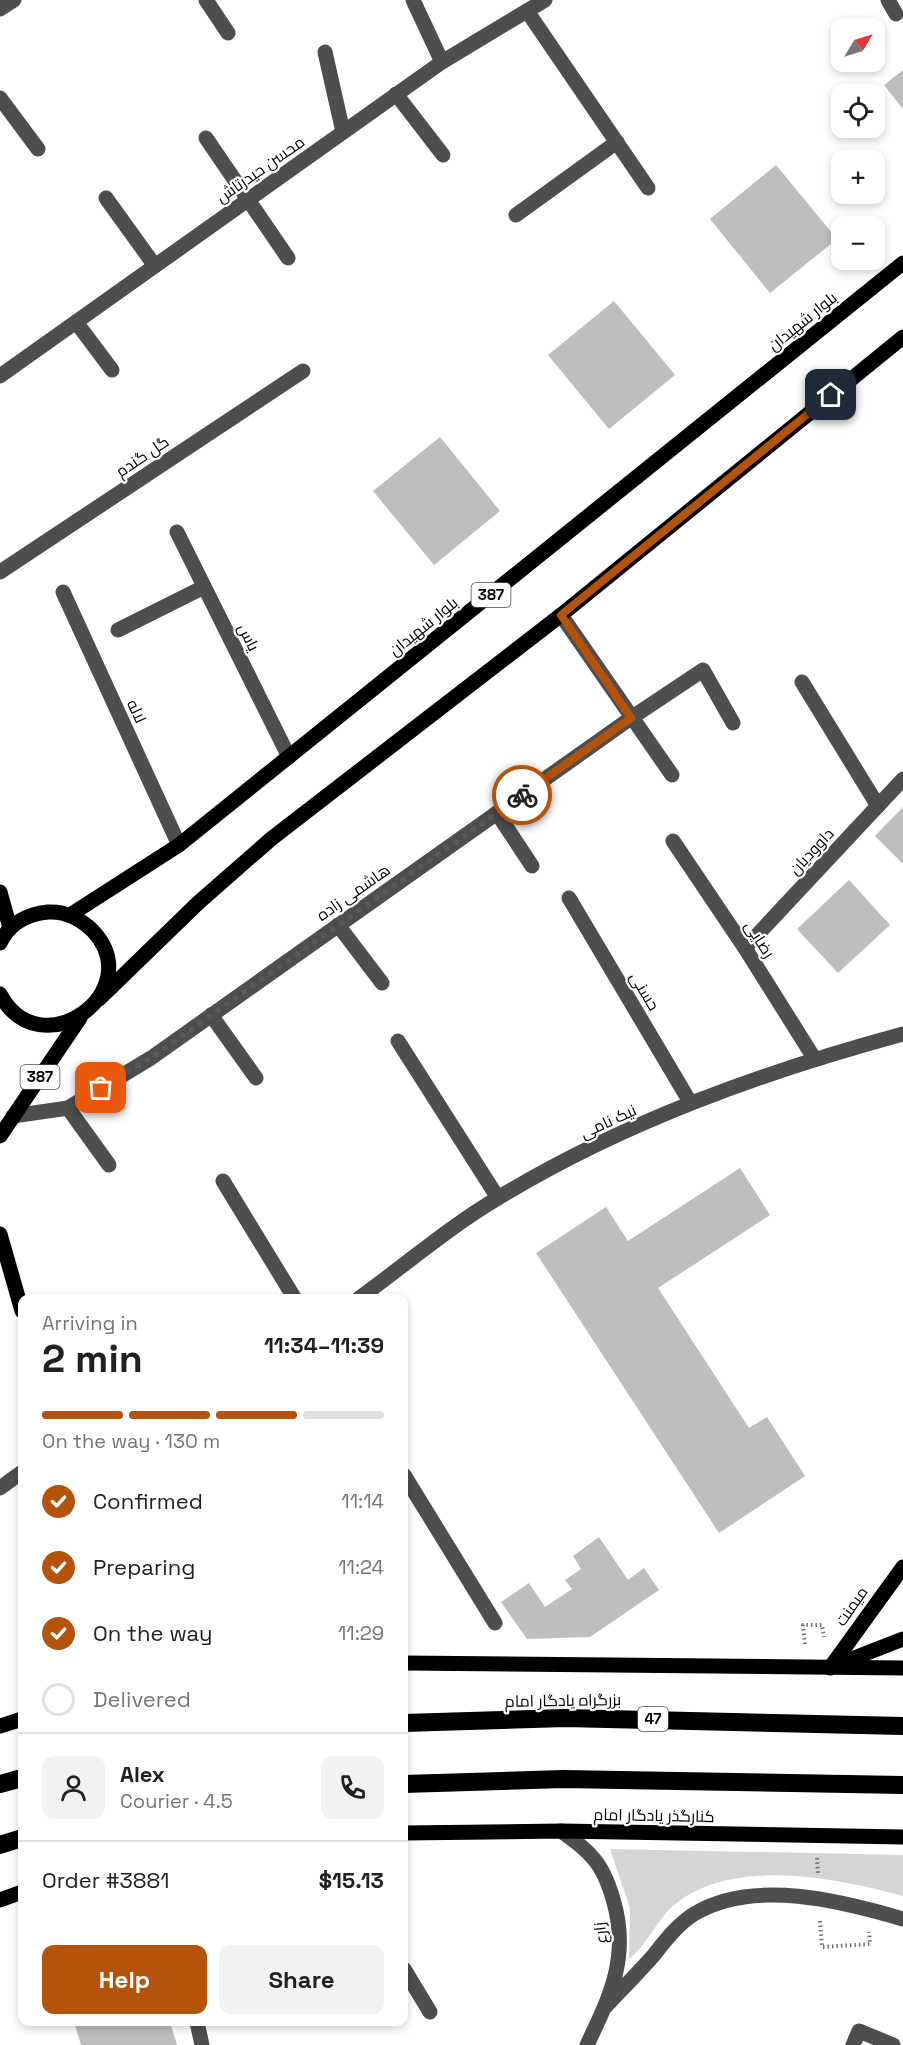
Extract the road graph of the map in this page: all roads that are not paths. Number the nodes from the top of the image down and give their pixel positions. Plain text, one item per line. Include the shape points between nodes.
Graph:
1 (14, 0) edge
2 (206, 0) edge
3 (414, 0) edge
4 (545, 0) edge
5 (888, 0) edge
6 (0, 9) edge
7 (527, 10) junction
8 (896, 14) dead end
9 (228, 33) dead end
10 (325, 52) dead end
11 (442, 62) junction
12 (396, 94) junction
13 (0, 98) edge
14 (343, 132) junction
15 (206, 138) dead end
16 (617, 142) junction
17 (38, 149) dead end
18 (443, 155) dead end
19 (648, 188) dead end
20 (105, 198) dead end
21 (248, 200) junction
22 (516, 215) dead end
23 (288, 258) dead end
24 (903, 263) edge
25 (155, 266) junction
26 (76, 322) junction
27 (903, 337) edge
28 (112, 370) dead end
29 (303, 371) dead end
30 (0, 376) edge
31 (177, 532) dead end
32 (0, 572) edge
33 (204, 587) junction
34 (63, 592) dead end
35 (561, 615) junction
36 (118, 630) dead end
37 (802, 682) dead end
38 (631, 718) junction
39 (733, 723) dead end
40 (289, 758) junction
41 (672, 775) dead end
42 (903, 779) edge
43 (878, 806) junction
44 (497, 813) junction
45 (673, 841) dead end
46 (179, 845) junction
47 (532, 866) dead end
48 (0, 892) edge
49 (568, 898) dead end
50 (70, 915) junction
51 (338, 925) junction
52 (10, 928) junction
53 (0, 943) edge
54 (745, 948) junction
55 (382, 983) dead end
56 (0, 994) edge
57 (99, 999) junction
58 (211, 1015) junction
59 (80, 1018) junction
60 (903, 1034) edge
61 (398, 1041) dead end
62 (814, 1058) junction
63 (255, 1078) dead end
64 (690, 1102) junction
65 (68, 1108) junction
66 (13, 1116) junction
67 (0, 1136) edge
68 (109, 1165) dead end
69 (223, 1181) dead end
70 (498, 1198) junction
71 (0, 1234) edge
72 (4, 1260) edge
73 (292, 1294) edge
74 (365, 1294) edge
75 (18, 1300) edge
76 (18, 1475) edge
77 (408, 1481) edge
78 (0, 1488) edge
79 (903, 1567) edge
80 (495, 1623) dead end
81 (903, 1639) edge
82 (408, 1663) edge
83 (830, 1668) junction
84 (903, 1668) edge
85 (18, 1720) edge
86 (408, 1724) edge
87 (0, 1726) edge
88 (903, 1726) edge
89 (18, 1779) edge
90 (0, 1784) edge
91 (408, 1784) edge
92 (903, 1785) edge
93 (561, 1831) junction
94 (408, 1833) edge
95 (903, 1838) edge
96 (18, 1839) edge
97 (0, 1845) edge
98 (18, 1893) edge
99 (0, 1900) edge
100 (903, 1919) edge
101 (408, 1976) edge
102 (606, 2006) junction
103 (429, 2012) dead end
104 (198, 2026) edge
105 (202, 2045) edge
106 (587, 2045) edge
107 (853, 2045) edge
108 (893, 2045) edge

1 - 6 street
2 - 9 street
3 - 11 street
4 - 7 street, محسن حیدرتاش
5 - 8 street
7 - 11 street, محسن حیدرتاش
7 - 16 street
10 - 14 street
11 - 12 street, محسن حیدرتاش
12 - 14 street, محسن حیدرتاش
12 - 18 street
13 - 17 street
14 - 21 street, محسن حیدرتاش
15 - 21 street
16 - 19 street
16 - 22 street
20 - 25 street
21 - 23 street
21 - 25 street, محسن حیدرتاش
24 - 40 main road, بلوار شهیدان / 387
25 - 26 street, محسن حیدرتاش
26 - 28 street
26 - 30 street, محسن حیدرتاش
27 - 35 main road
29 - 32 street, گل گندم
31 - 33 street, یاس
33 - 36 street
33 - 40 street, یاس
34 - 46 street, لاله
35 - 38 street
35 - 57 main road via 271,839
37 - 43 street
38 - 39 street, هاشمی زاده via 703,669
38 - 41 street
38 - 44 street, هاشمی زاده
40 - 46 main road, بلوار شهیدان / 387
42 - 43 street, داوودیان
43 - 54 street, داوودیان
44 - 47 street
44 - 51 street, هاشمی زاده
45 - 54 street, رضایی
46 - 50 main road, بلوار شهیدان / 387
48 - 52 main road
49 - 64 street, حسنی
50 - 52 main road via 36,913
50 - 57 main road via 97,936 105,952 108,969
51 - 55 street
51 - 58 street, هاشمی زاده
52 - 53 main road
54 - 62 street, رضایی
56 - 59 main road via 13,1011 30,1022 48,1026
57 - 59 main road
58 - 63 street
58 - 65 street, هاشمی زاده via 151,1058
59 - 66 main road, 387
60 - 62 street, نیک نامی
61 - 70 street
62 - 64 street, نیک نامی
64 - 70 street, نیک نامی
65 - 66 street, هاشمی زاده
65 - 68 street
66 - 67 main road, 387
69 - 73 street
70 - 74 street, نیک نامی
71 - 72 main road
72 - 75 main road
76 - 78 street
77 - 80 street
79 - 83 main road, میمنت
81 - 83 main road
82 - 83 main road
83 - 84 main road
85 - 87 main road
86 - 88 highway, بزرگراه یادگار امام / 47 via 565,1718
89 - 90 highway
91 - 92 highway via 574,1779
93 - 94 main road, کنارگذر یادگار امام
93 - 95 main road, کنارگذر یادگار امام
93 - 102 street, زارع via 594,1858 608,1882 614,1903 620,1959
96 - 97 highway
98 - 99 main road
100 - 102 street via 831,1900 737,1897 693,1914
101 - 103 street
102 - 106 street, زارع
104 - 105 street
107 - 108 street via 859,2031

